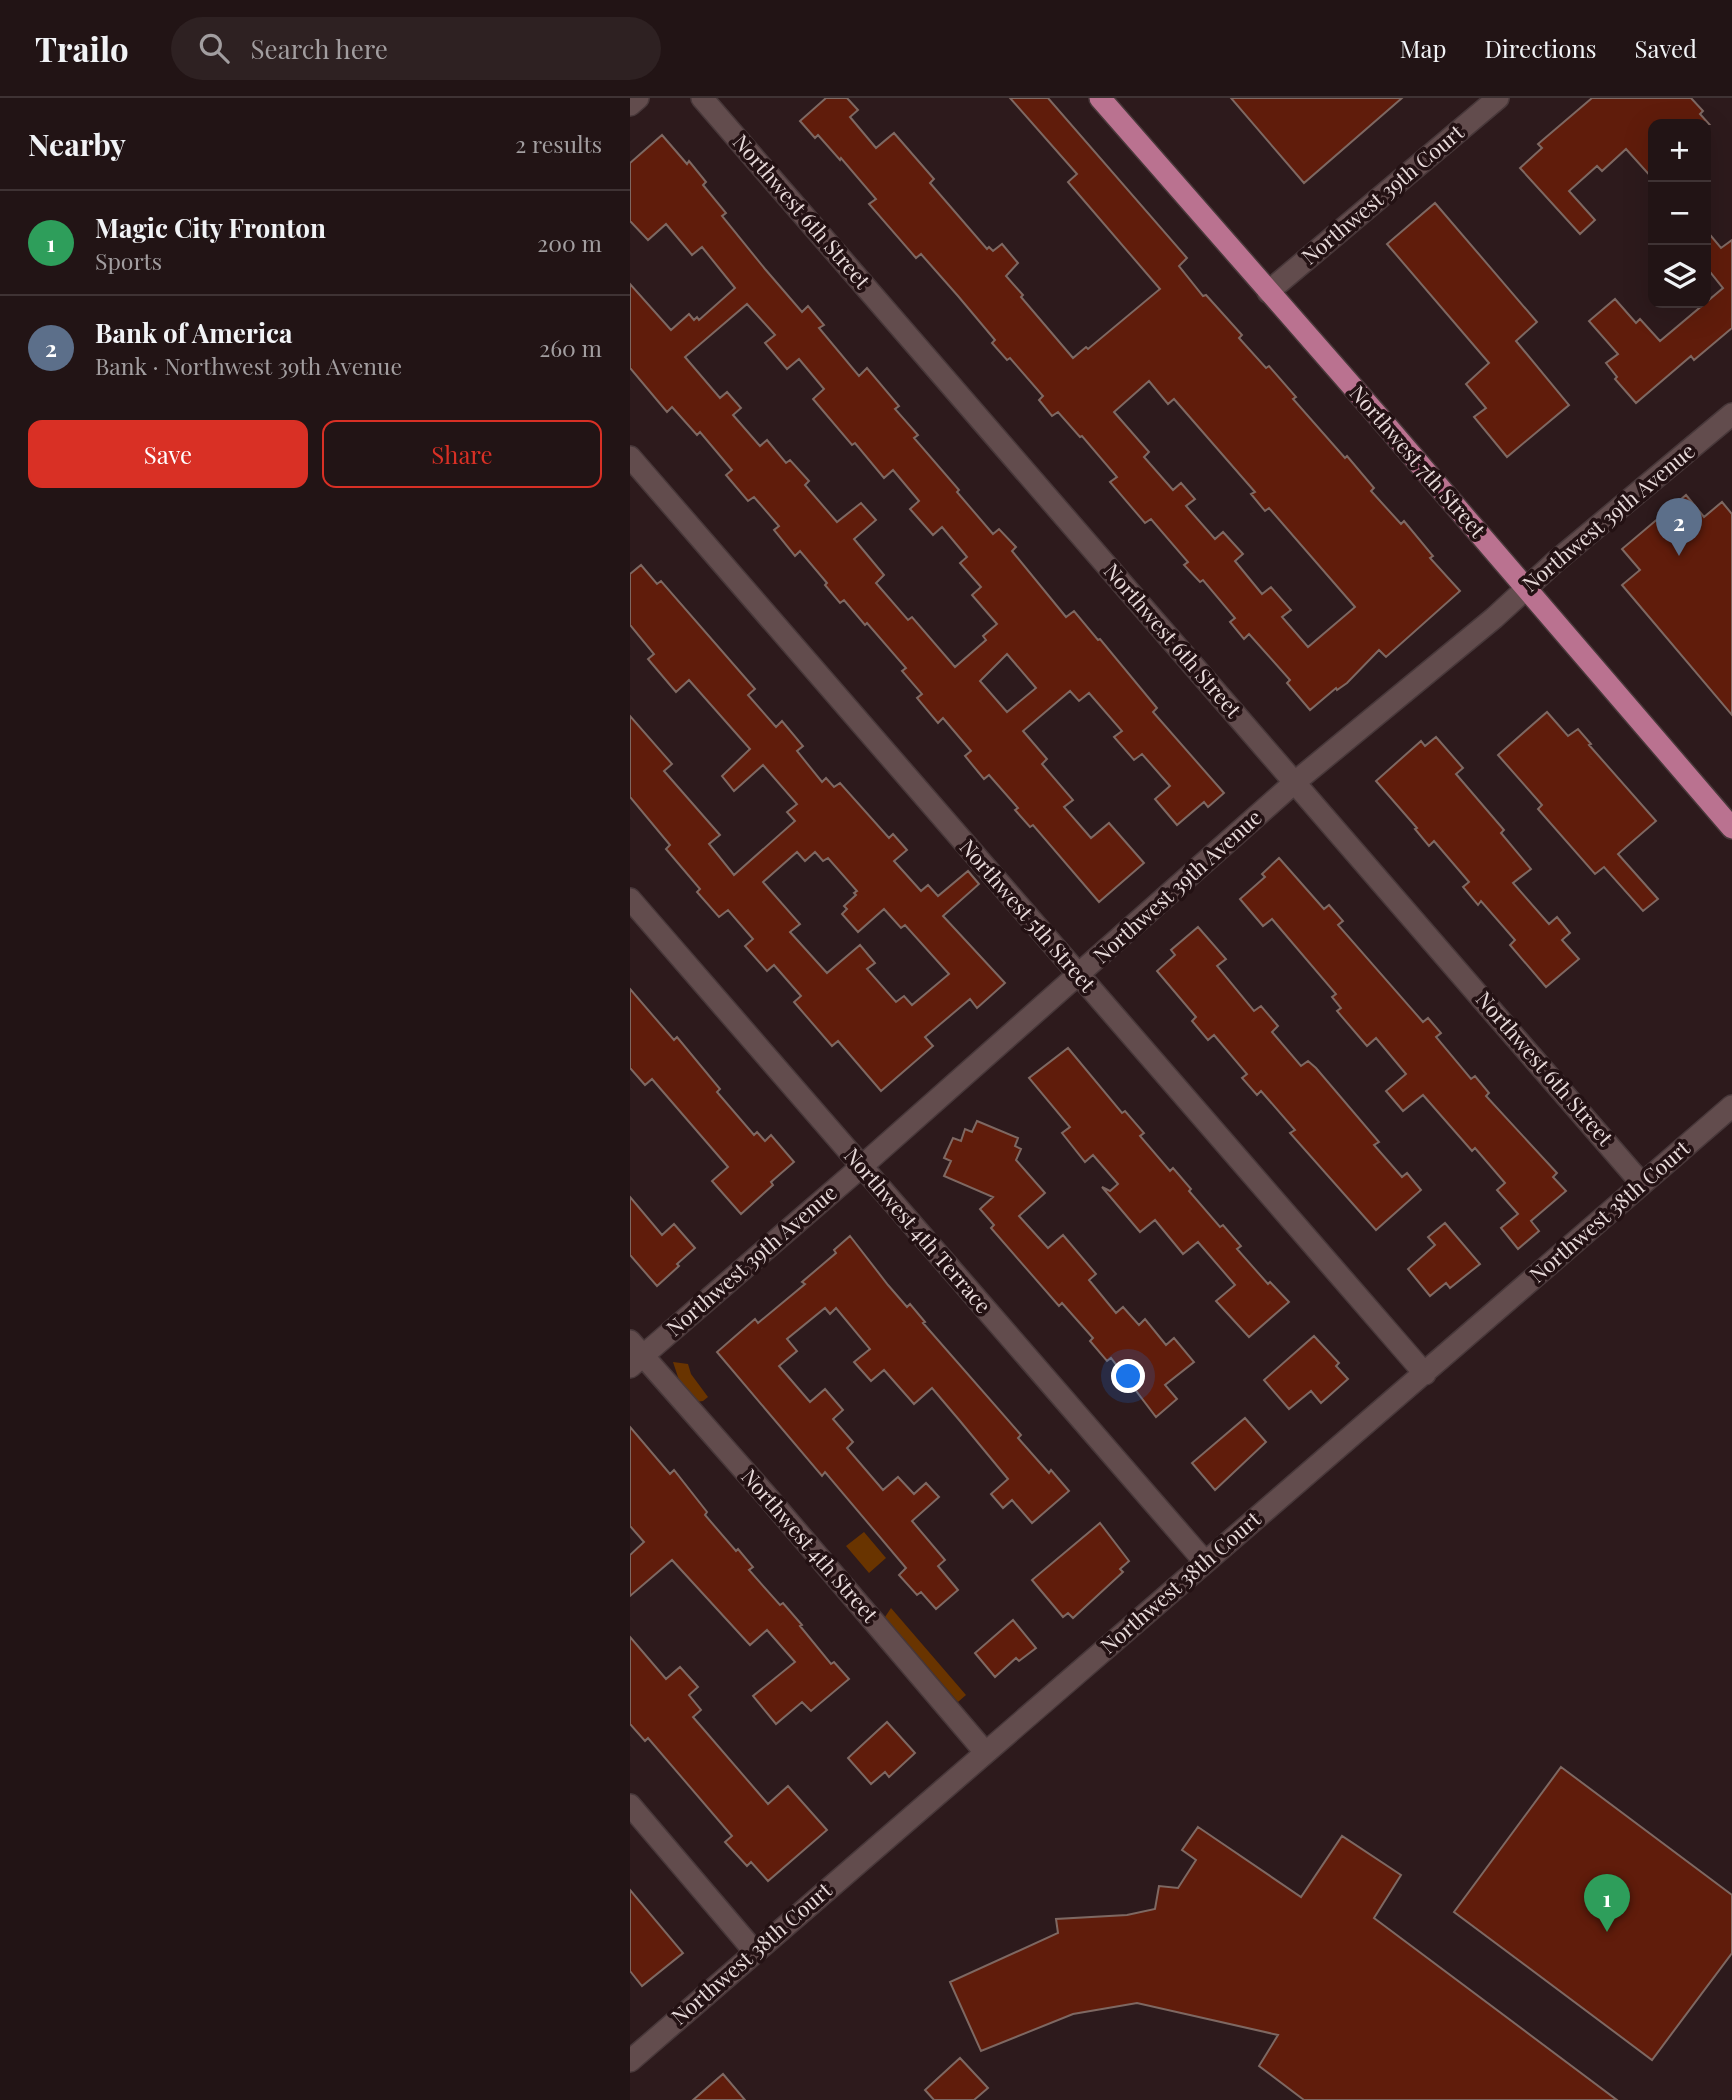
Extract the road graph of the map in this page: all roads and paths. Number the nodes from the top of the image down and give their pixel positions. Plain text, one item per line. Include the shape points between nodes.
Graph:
1 (638, 98) edge
2 (702, 98) edge
3 (1100, 98) edge
4 (1498, 98) edge
5 (630, 105) edge
6 (1268, 292) junction
7 (1732, 414) edge
8 (630, 457) edge
9 (1525, 588) junction
10 (1294, 783) junction
11 (1732, 828) edge
12 (630, 899) edge
13 (1078, 976) junction
14 (1732, 1106) edge
15 (861, 1167) junction
16 (1642, 1184) junction
17 (634, 1355) edge
18 (1424, 1374) junction
19 (1205, 1562) junction
20 (985, 1752) junction
21 (630, 1805) edge
22 (755, 1952) junction
23 (630, 2061) edge

1 - 5 street
2 - 10 street, Northwest 6th Street
3 - 6 main road, Northwest 7th Street
4 - 6 street, Northwest 39th Court
6 - 9 main road, Northwest 7th Street
7 - 9 street, Northwest 39th Avenue
8 - 13 street, Northwest 5th Street
9 - 10 street, Northwest 39th Avenue
9 - 11 main road, Northwest 7th Street
10 - 13 street, Northwest 39th Avenue
10 - 16 street, Northwest 6th Street
12 - 15 street, Northwest 4th Terrace
13 - 15 street, Northwest 39th Avenue
13 - 18 street, Northwest 5th Street
14 - 16 street, Northwest 38th Court
15 - 17 street, Northwest 39th Avenue
15 - 19 street, Northwest 4th Terrace
16 - 18 street, Northwest 38th Court
17 - 20 street, Northwest 4th Street via 765,1494
18 - 19 street, Northwest 38th Court
19 - 20 street, Northwest 38th Court
20 - 22 street, Northwest 38th Court
21 - 22 street
22 - 23 street, Northwest 38th Court

